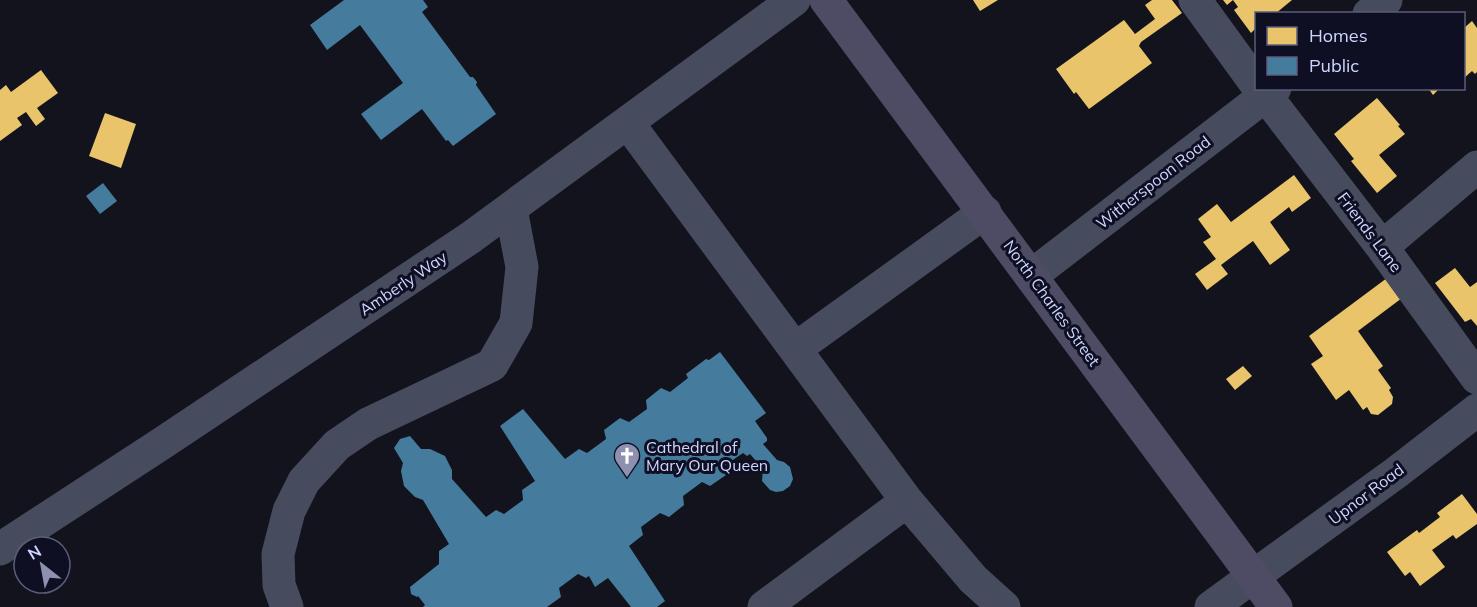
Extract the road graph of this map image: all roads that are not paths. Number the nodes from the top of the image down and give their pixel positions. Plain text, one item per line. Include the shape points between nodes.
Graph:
1 (794, 0) edge
2 (826, 0) edge
3 (1196, 0) edge
4 (1386, 0) edge
5 (1371, 12) edge
6 (1255, 77) edge
7 (1263, 90) edge
8 (1265, 90) edge
9 (628, 123) junction
10 (1477, 166) edge
11 (511, 209) junction
12 (985, 212) junction
13 (1382, 247) junction
14 (1031, 276) junction
15 (795, 349) junction
16 (1477, 378) edge
17 (1477, 410) edge
18 (906, 501) junction
19 (0, 549) edge
20 (1254, 577) junction
21 (287, 607) edge
22 (764, 607) edge
23 (1004, 607) edge
24 (1212, 607) edge
25 (1276, 607) edge

1 - 9 street, Amberly Way
2 - 12 main road, North Charles Street
3 - 6 street, Friends Lane
4 - 5 street
7 - 14 street, Witherspoon Road
8 - 13 street, Friends Lane
9 - 11 street, Amberly Way
9 - 15 street
10 - 13 street
11 - 19 street, Amberly Way
11 - 21 street via 522,267 516,323 492,365 368,424 337,445 304,481 289,511 278,554 279,585
12 - 14 main road, North Charles Street
12 - 15 street
13 - 16 street, Friends Lane
14 - 20 main road, North Charles Street
15 - 18 street
17 - 20 street, Upnor Road
18 - 22 street
18 - 23 street via 973,579
20 - 24 street, Upnor Road
20 - 25 main road, North Charles Street

